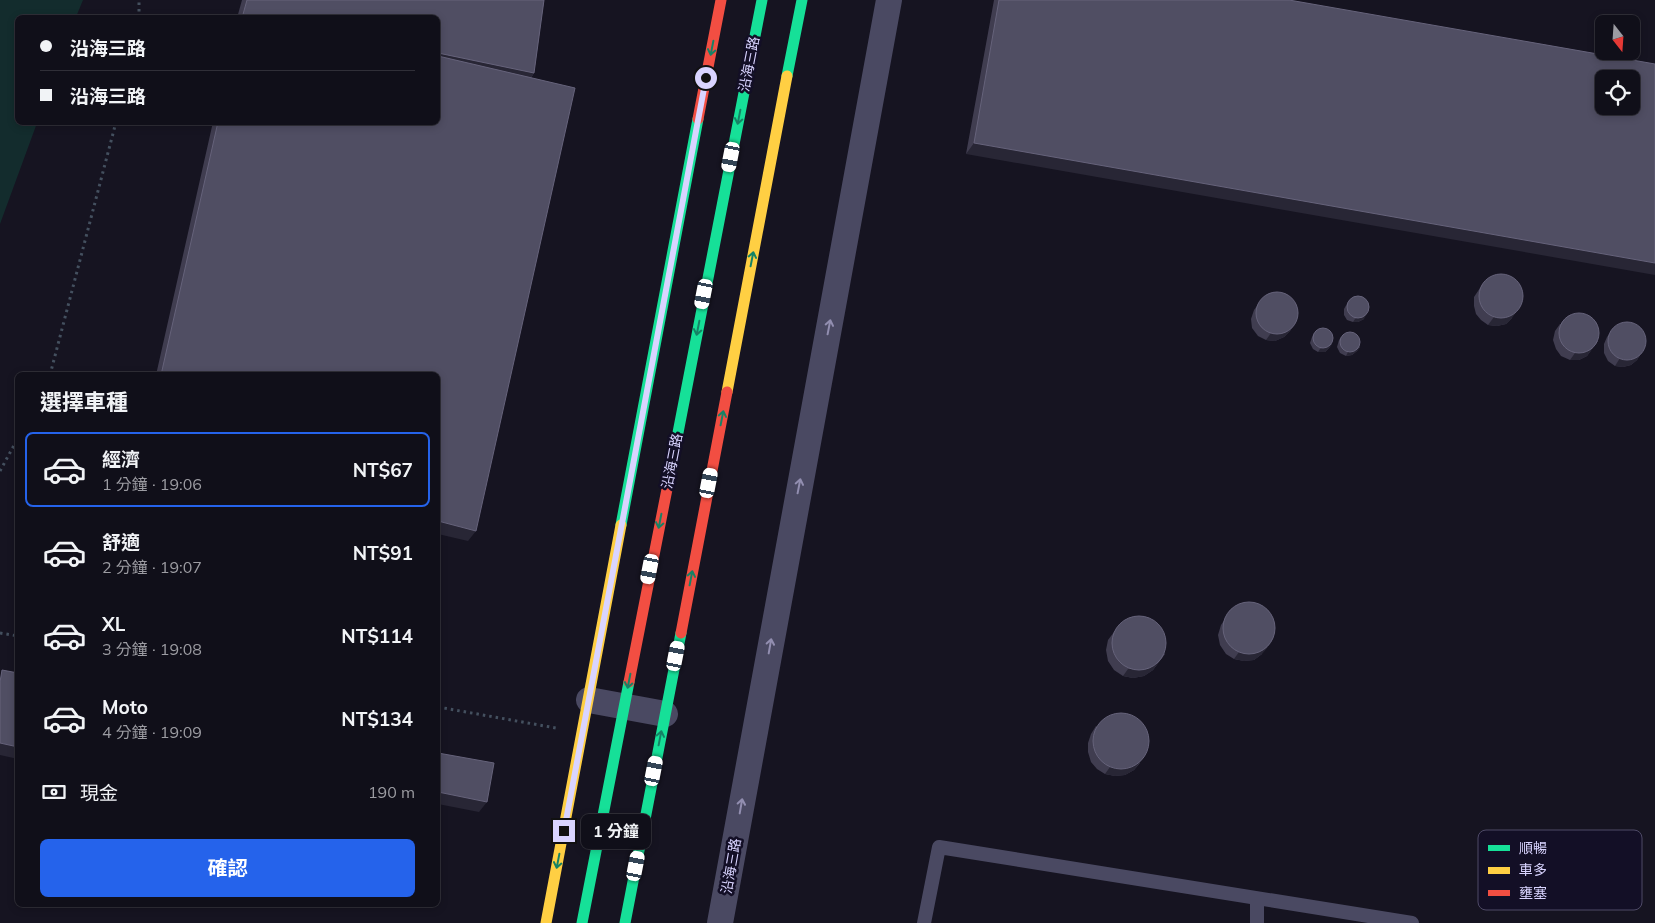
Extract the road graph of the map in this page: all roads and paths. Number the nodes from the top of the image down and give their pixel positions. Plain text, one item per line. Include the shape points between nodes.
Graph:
1 (139, 0) edge
2 (721, 0) edge
3 (762, 0) edge
4 (802, 0) edge
5 (876, 0) edge
6 (889, 0) edge
7 (139, 15) edge
8 (115, 125) edge
9 (51, 372) edge
10 (15, 444) edge
11 (0, 472) edge
12 (789, 544) junction
13 (0, 633) edge
14 (15, 636) edge
15 (589, 700) junction
16 (624, 706) junction
17 (440, 707) edge
18 (665, 714) junction
19 (1257, 899) junction
20 (546, 923) edge
21 (582, 923) edge
22 (625, 923) edge
23 (720, 923) edge
24 (924, 923) edge
25 (1258, 923) edge
26 (1412, 923) edge

1 - 7 path
2 -> 15 main road
3 -> 16 main road, 沿海三路
18 -> 4 main road
5 - 12 street, 沿海三路 via 856,88 779,505
12 -> 6 street, 沿海三路
8 - 9 path
10 - 11 path
23 -> 12 street, 沿海三路
13 - 14 path
15 - 16 street
15 - 17 path via 556,728
15 -> 20 main road
16 - 18 street
16 - 21 main road, 沿海三路
22 -> 18 main road
19 - 24 lane via 939,847
19 - 25 lane
19 - 26 lane

